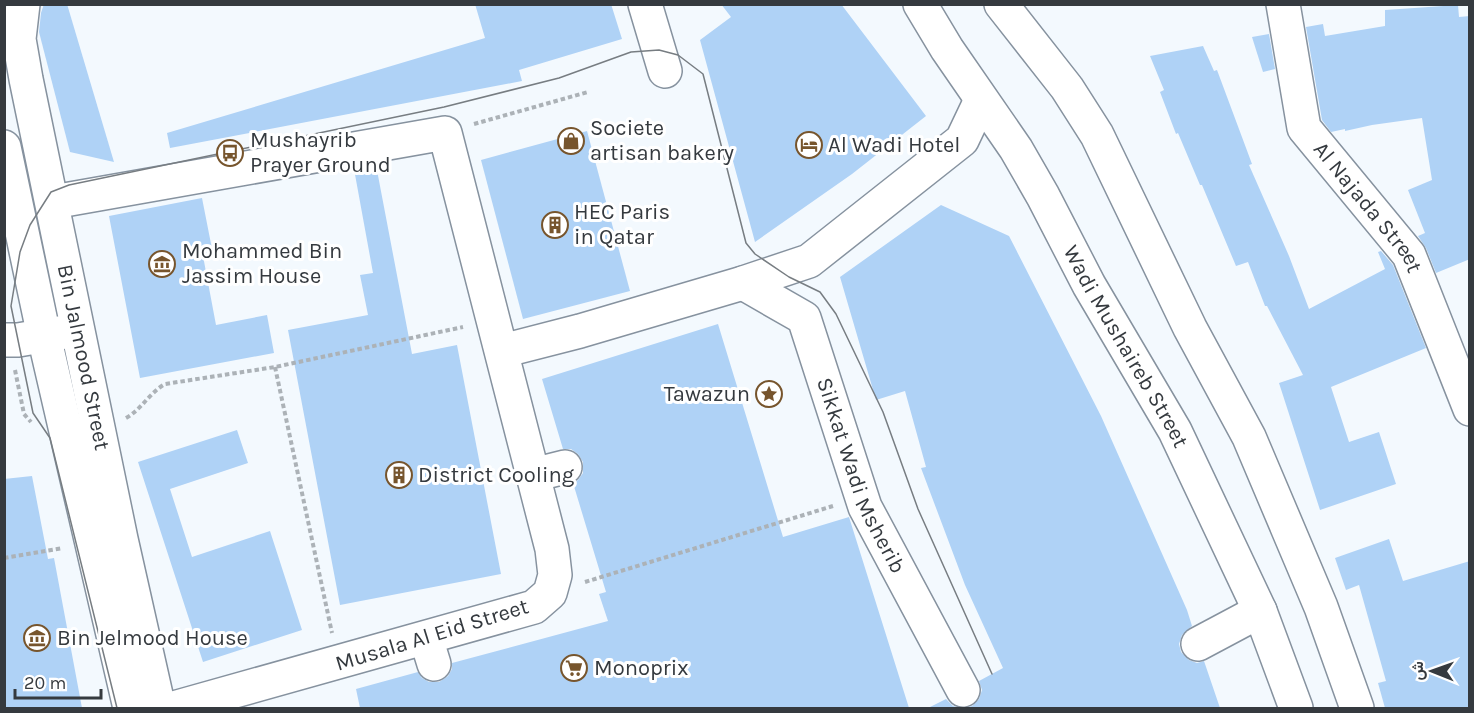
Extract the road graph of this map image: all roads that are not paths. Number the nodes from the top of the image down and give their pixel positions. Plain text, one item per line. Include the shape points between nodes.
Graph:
1 (23, 4) edge
2 (645, 4) edge
3 (920, 4) edge
4 (1001, 4) edge
5 (1283, 4) edge
6 (664, 70) dead end
7 (981, 100) junction
8 (4, 147) edge
9 (53, 202) junction
10 (60, 236) junction
11 (25, 245) junction
12 (743, 284) junction
13 (77, 329) junction
14 (44, 336) junction
15 (4, 340) edge
16 (502, 351) junction
17 (1470, 409) edge
18 (565, 467) dead end
19 (533, 476) junction
20 (1260, 611) junction
21 (1198, 644) dead end
22 (963, 690) dead end
23 (130, 708) edge
24 (159, 708) edge
25 (174, 708) edge
26 (1296, 708) edge
27 (1357, 708) edge

1 - 9 street, Bin Jalmood Street via 19,39
2 - 6 street
3 - 7 street, Wadi Mushaireb Street
4 - 27 street via 1097,135 1190,328 1249,437 1321,607
5 - 17 street, Al Najada Street via 1304,128 1409,255
7 - 12 street via 962,140 822,251 809,261
7 - 20 street, Wadi Mushaireb Street via 1044,196 1089,285 1175,431
8 - 11 street, Bin Jalmood Street
9 - 10 street, Bin Jalmood Street
9 - 16 street, Musala Al Eid Street via 445,133
10 - 11 street
10 - 13 street, Bin Jalmood Street
11 - 14 street, Bin Jalmood Street
12 - 16 street
12 - 22 street, Sikkat Wadi Msherib via 804,318 865,507
13 - 14 street
13 - 24 street, Bin Jalmood Street
14 - 15 street
14 - 23 street, Bin Jalmood Street
16 - 19 street, Musala Al Eid Street
18 - 19 street
19 - 25 street, Musala Al Eid Street via 555,575 550,593 534,607 430,651 339,663
20 - 21 street
20 - 26 street, Wadi Mushaireb Street

